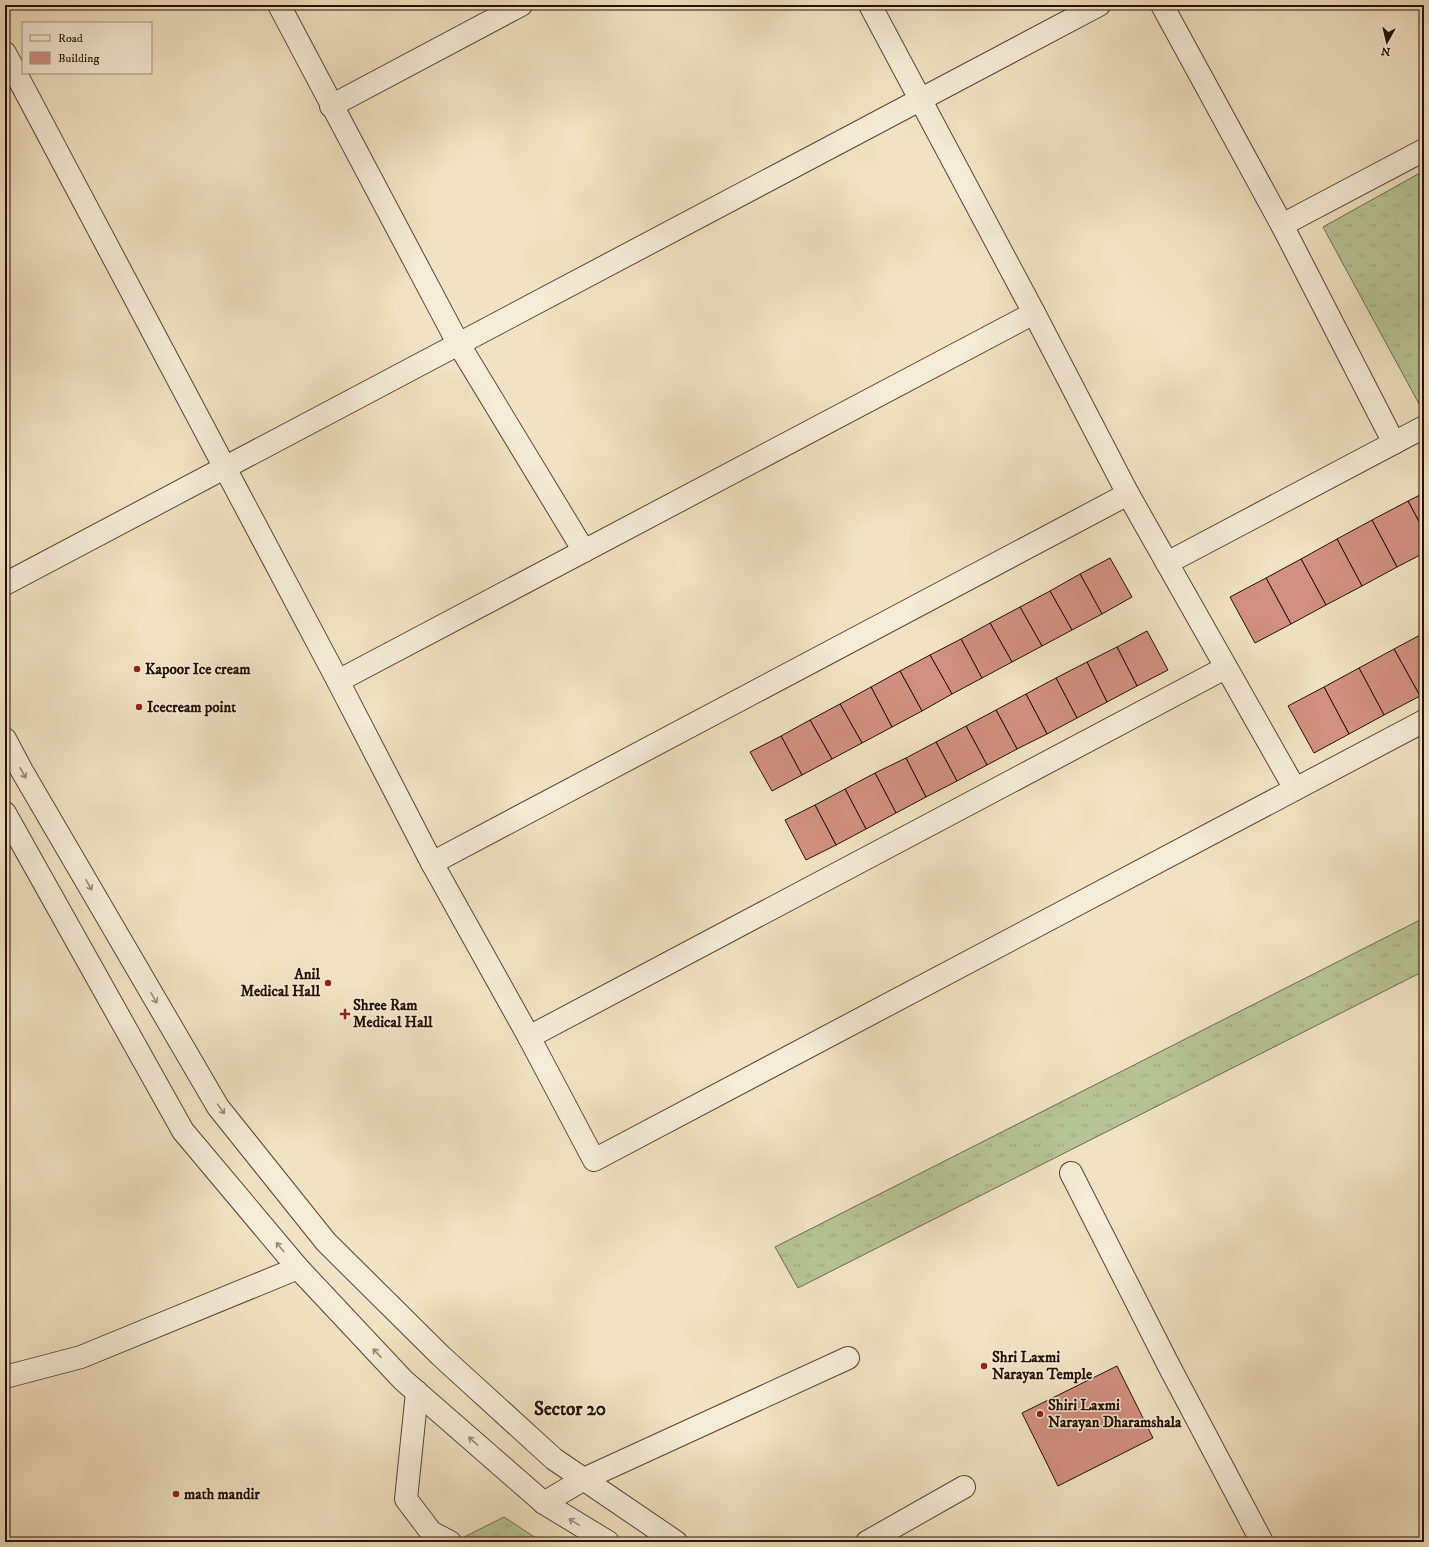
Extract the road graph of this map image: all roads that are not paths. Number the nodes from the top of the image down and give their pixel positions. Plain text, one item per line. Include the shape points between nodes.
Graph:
1 (279, 5) edge
2 (521, 5) edge
3 (870, 5) edge
4 (1099, 5) edge
5 (1162, 5) edge
6 (5, 53) edge
7 (920, 100) junction
8 (331, 106) junction
9 (1424, 150) edge
10 (1282, 225) junction
11 (1034, 313) junction
12 (458, 343) junction
13 (1424, 427) edge
14 (1394, 443) junction
15 (224, 468) junction
16 (1128, 494) junction
17 (584, 551) junction
18 (1167, 563) junction
19 (5, 584) edge
20 (1226, 668) junction
21 (338, 681) junction
22 (1424, 721) edge
23 (5, 739) edge
24 (1295, 789) junction
25 (5, 813) edge
26 (432, 863) junction
27 (529, 1037) junction
28 (1071, 1173) dead end
29 (298, 1268) junction
30 (848, 1358) dead end
31 (5, 1377) edge
32 (417, 1392) junction
33 (584, 1479) junction
34 (964, 1487) dead end
35 (544, 1503) junction
36 (450, 1542) edge
37 (608, 1542) edge
38 (676, 1542) edge
39 (867, 1542) edge
40 (1262, 1542) edge

1 - 8 street
2 - 8 street
3 - 7 street
4 - 7 street
5 - 10 street
6 - 15 street
7 - 11 street
7 - 12 street
8 - 12 street
9 - 10 street
10 - 14 street
11 - 16 street
11 - 17 street
12 - 15 street
12 - 17 street
13 - 14 street
14 - 18 street
15 - 19 street
15 - 21 street
16 - 18 street
16 - 26 street
17 - 21 street
18 - 20 street
20 - 24 street
20 - 27 street
21 - 26 street
22 - 24 street
23 -> 33 street via 218,1107 326,1242 441,1356 554,1459
24 - 27 street via 594,1160
29 -> 25 street via 183,1130
26 - 27 street
28 - 40 street via 1168,1366
29 - 31 street via 81,1357
32 -> 29 street
30 - 33 street
35 -> 32 street
32 - 36 street via 406,1499 431,1532
33 - 35 street
33 - 38 street
34 - 39 street
37 -> 35 street

